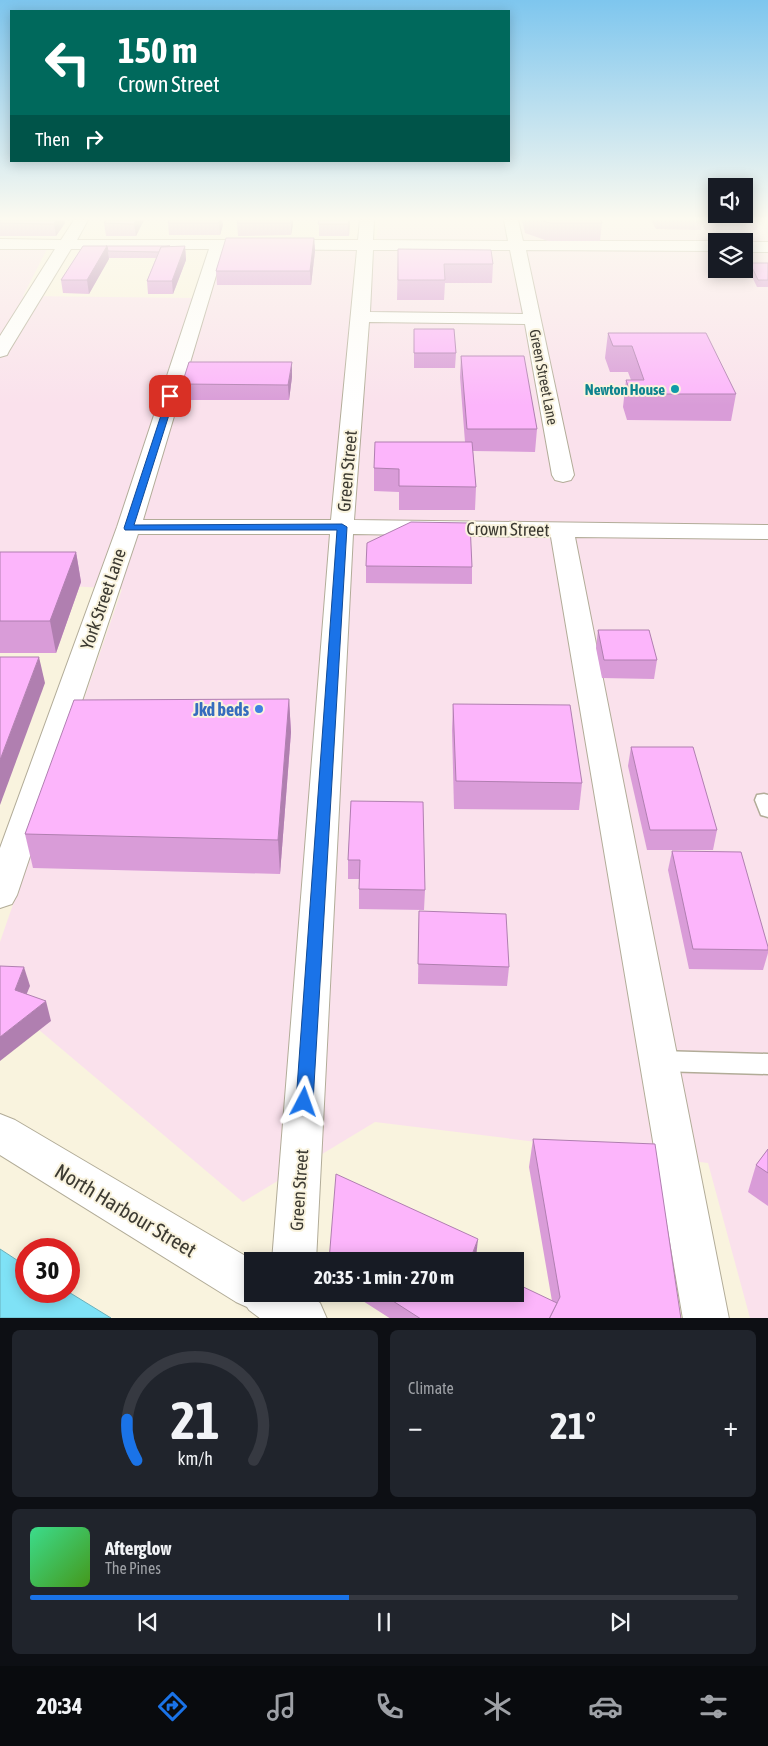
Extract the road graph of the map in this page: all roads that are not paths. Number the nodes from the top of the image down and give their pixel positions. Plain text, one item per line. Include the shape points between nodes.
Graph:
1 (44, 282) edge
2 (207, 282) edge
3 (363, 282) edge
4 (524, 282) edge
5 (361, 316) junction
6 (533, 319) junction
7 (0, 351) edge
8 (563, 475) dead end
9 (342, 527) junction
10 (129, 528) junction
11 (562, 530) junction
12 (768, 532) edge
13 (0, 895) edge
14 (659, 1061) junction
15 (768, 1064) edge
16 (0, 1133) edge
17 (295, 1252) edge
18 (244, 1281) edge
19 (706, 1318) edge

1 - 7 street
2 - 10 street, York Street Lane
3 - 5 street, Green Street
4 - 6 street, Green Street Lane
5 - 6 street
5 - 9 street, Green Street
6 - 8 street, Green Street Lane
9 - 10 street, Crown Street
9 - 11 street, Crown Street
9 - 17 street, Green Street
10 - 13 street, York Street Lane
11 - 12 street, Crown Street
11 - 14 street
14 - 15 lane
14 - 19 street
16 - 18 street, North Harbour Street

